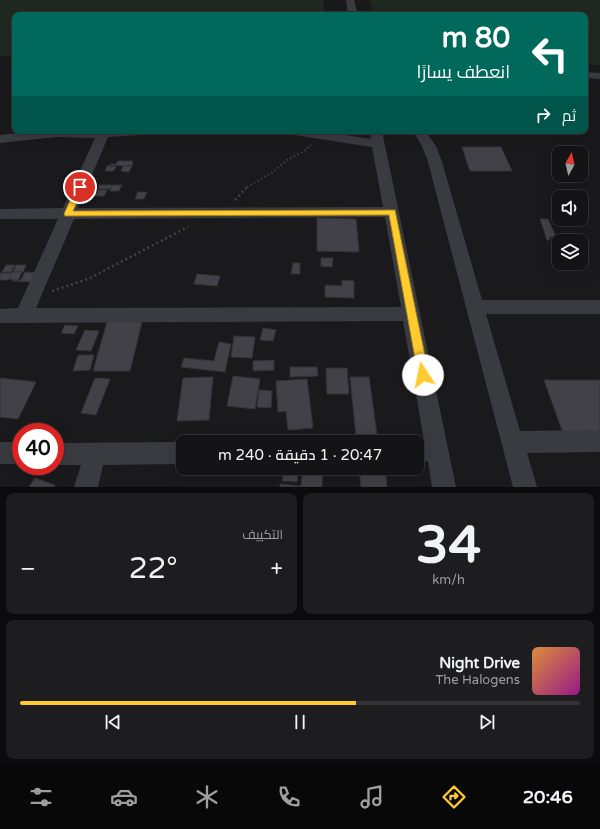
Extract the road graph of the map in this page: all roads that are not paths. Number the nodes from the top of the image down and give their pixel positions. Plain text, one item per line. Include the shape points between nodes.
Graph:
1 (350, 0) edge
2 (352, 12) edge
3 (588, 75) edge
4 (600, 76) edge
5 (48, 134) edge
6 (103, 134) edge
7 (336, 134) edge
8 (421, 134) edge
9 (377, 137) edge
10 (0, 140) edge
11 (392, 212) junction
12 (0, 214) edge
13 (68, 214) junction
14 (477, 307) junction
15 (600, 308) edge
16 (412, 314) junction
17 (24, 315) junction
18 (2, 319) edge
19 (513, 442) junction
20 (600, 442) edge
21 (427, 450) edge
22 (0, 453) edge
23 (176, 453) edge
24 (12, 454) edge
25 (64, 454) edge
26 (95, 454) junction
27 (86, 487) edge
28 (444, 487) edge
29 (525, 487) edge

1 - 2 street
3 - 4 street
5 - 10 street
6 - 13 street
7 - 9 street
8 - 14 street via 435,162
9 - 11 street
11 - 13 street
11 - 16 street
12 - 13 street
13 - 17 street
14 - 15 street
14 - 19 street
16 - 17 street
16 - 21 street
17 - 18 street
19 - 20 street
19 - 29 street
21 - 28 street
22 - 24 street
23 - 26 street
25 - 26 street
26 - 27 street

